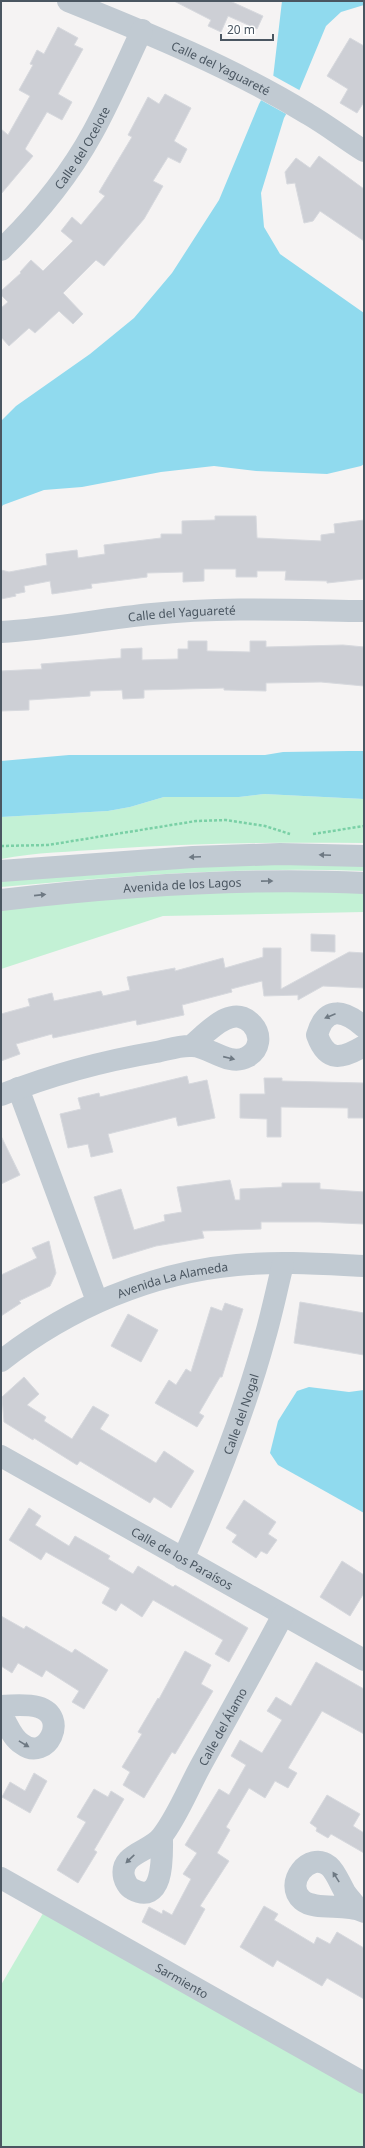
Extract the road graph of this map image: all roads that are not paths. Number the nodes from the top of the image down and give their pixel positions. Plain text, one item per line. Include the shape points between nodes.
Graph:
1 (68, 1) edge
2 (142, 30) junction
3 (364, 151) edge
4 (1, 250) edge
5 (364, 611) edge
6 (1, 632) edge
7 (364, 856) edge
8 (1, 871) edge
9 (364, 883) edge
10 (1, 900) edge
11 (364, 1027) edge
12 (192, 1046) dead end
13 (364, 1046) edge
14 (10, 1092) edge
15 (283, 1264) junction
16 (364, 1266) edge
17 (97, 1301) junction
18 (1, 1361) edge
19 (1, 1456) edge
20 (183, 1559) junction
21 (283, 1615) junction
22 (364, 1660) edge
23 (1, 1706) edge
24 (1, 1714) edge
25 (162, 1837) dead end
26 (1, 1878) edge
27 (364, 2083) edge

1 - 2 street, Calle del Yaguareté
2 - 3 street, Calle del Yaguareté via 254,83 309,114
2 - 4 street, Calle del Ocelote via 93,132 69,171 42,206
5 - 6 street, Calle del Yaguareté via 238,608 152,614 86,621 36,630
7 -> 8 street via 280,854 193,857
10 -> 9 street, Avenida de los Lagos via 196,883
11 -> 13 street via 352,1017 334,1013 325,1017 317,1035 326,1052 334,1056 343,1057
12 - 14 street via 71,1070
14 - 17 street
15 - 16 street, Avenida La Alameda
15 - 17 street, Avenida La Alameda via 237,1265 199,1270 144,1284
15 - 20 street, Calle del Nogal via 266,1337 245,1404 216,1483
17 - 18 street, Avenida La Alameda via 54,1323
19 - 20 street, Calle de los Paraísos
20 - 21 street, Calle de los Paraísos
21 - 22 street, Calle de los Paraísos
21 - 25 street, Calle del Álamo
24 -> 23 street via 13,1736 22,1745 34,1750 43,1746 55,1729 54,1720 48,1712 39,1707
26 - 27 street, Sarmiento

